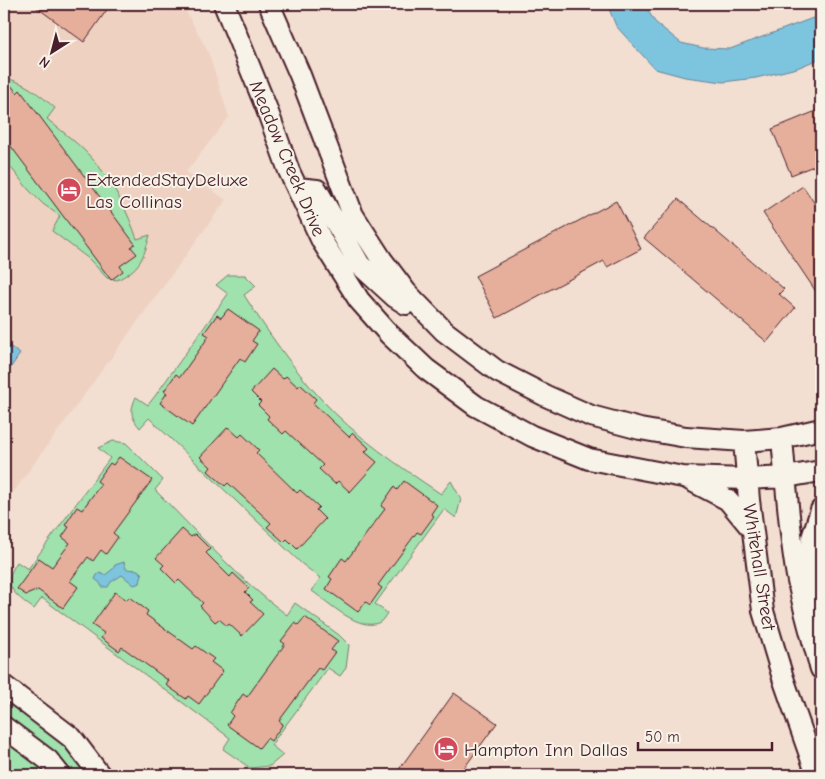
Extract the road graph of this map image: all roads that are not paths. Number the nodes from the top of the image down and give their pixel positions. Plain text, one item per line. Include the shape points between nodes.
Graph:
1 (224, 4) edge
2 (269, 4) edge
3 (297, 188) junction
4 (444, 331) junction
5 (821, 429) edge
6 (782, 438) junction
7 (744, 441) junction
8 (821, 472) edge
9 (683, 477) junction
10 (786, 477) junction
11 (747, 479) junction
12 (821, 510) edge
13 (752, 528) junction
14 (810, 633) junction
15 (821, 669) edge
16 (4, 686) edge
17 (4, 727) edge
18 (53, 770) edge
19 (100, 775) edge
20 (817, 775) edge

1 - 3 street, Meadow Creek Drive
2 - 4 street, Meadow Creek Drive via 300,75 353,215 406,292
3 - 4 street via 317,190 360,264 395,297
3 - 9 street, Meadow Creek Drive via 322,242 359,300 426,369 476,406 532,436 589,459
4 - 7 street, Meadow Creek Drive via 498,371 591,416 686,437
5 - 6 street, Meadow Creek Drive
6 - 7 street, Meadow Creek Drive
6 - 10 street, Whitehall Street
7 - 11 street, Whitehall Street
8 - 10 street, Meadow Creek Drive
9 - 11 street, Meadow Creek Drive
9 - 13 street via 728,500
10 - 11 street, Meadow Creek Drive
10 - 14 street, Whitehall Street via 797,576
11 - 13 street, Whitehall Street
12 - 14 street via 812,538 814,576
13 - 20 street, Whitehall Street via 763,611
14 - 15 street, Whitehall Street
16 - 19 street via 72,738
17 - 18 street

